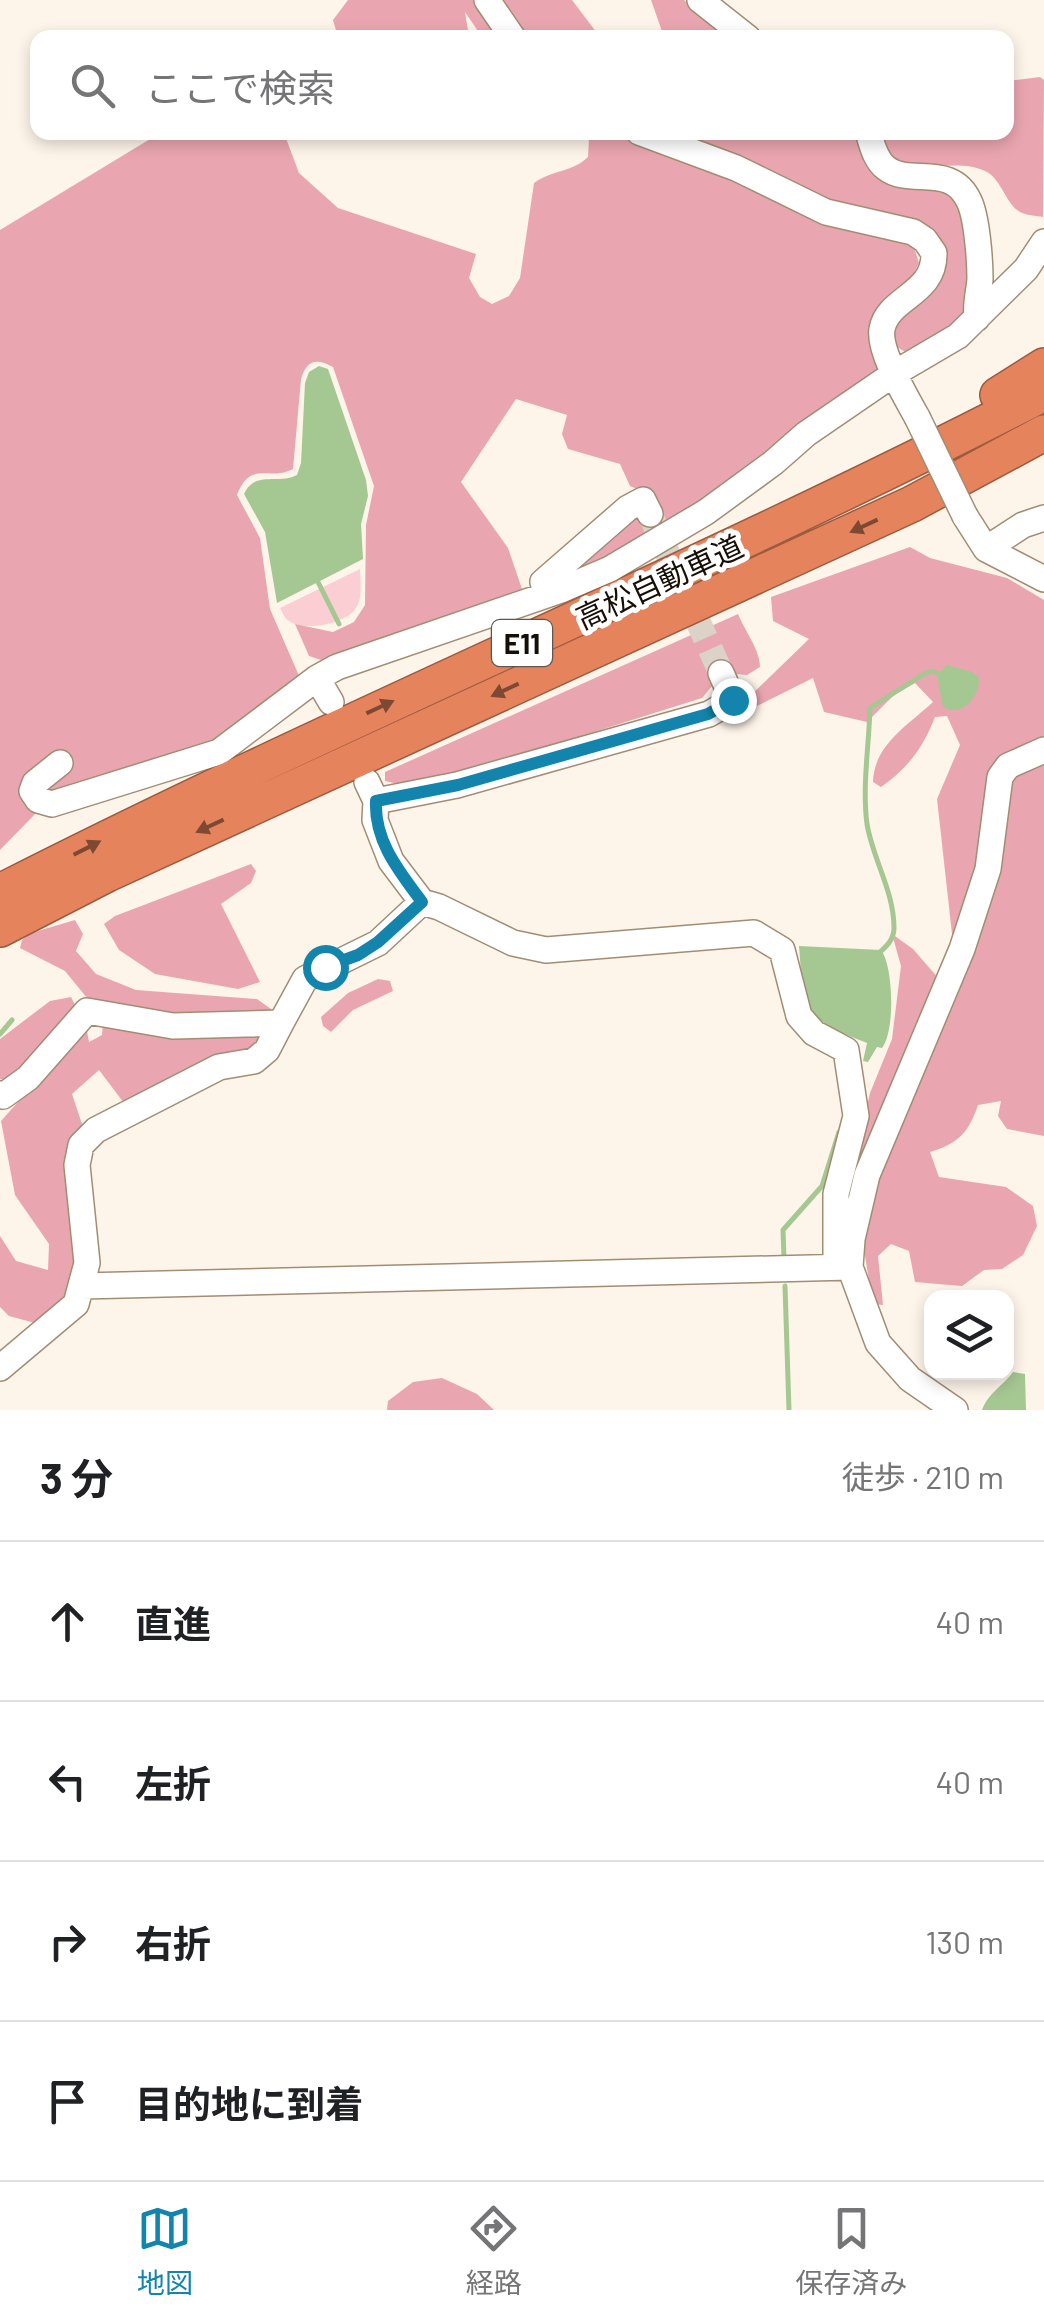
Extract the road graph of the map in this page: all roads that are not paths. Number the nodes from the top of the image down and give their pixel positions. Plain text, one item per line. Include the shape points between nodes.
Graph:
1 (487, 0) edge
2 (700, 0) edge
3 (508, 30) edge
4 (738, 30) edge
5 (661, 140) edge
6 (870, 140) edge
7 (1044, 242) edge
8 (977, 318) junction
9 (1044, 366) edge
10 (894, 374) junction
11 (1044, 394) edge
12 (1044, 433) edge
13 (1044, 446) edge
14 (912, 504) junction
15 (650, 514) dead end
16 (1044, 518) edge
17 (986, 550) junction
18 (678, 573) junction
19 (1044, 580) edge
20 (546, 595) junction
21 (721, 673) tunnel mouth
22 (317, 678) junction
23 (331, 702) dead end
24 (1044, 750) edge
25 (60, 763) dead end
26 (0, 892) edge
27 (422, 902) junction
28 (0, 929) edge
29 (281, 1023) junction
30 (0, 1094) edge
31 (843, 1267) junction
32 (82, 1286) junction
33 (0, 1368) edge
34 (955, 1410) edge

1 - 3 street
2 - 4 street
5 - 10 street via 826,212 925,240 934,253 930,277 882,328
6 - 8 street via 886,168 936,175 956,184 970,202 978,251
7 - 8 street
8 - 10 street
9 - 18 highway
10 - 17 street, bridge
10 - 20 street via 706,512 610,569
11 - 18 highway, 高松自動車道 / E11
12 - 14 highway, 高松自動車道 / E11
13 - 14 highway
14 -> 28 highway, 高松自動車道 / E11 via 106,874
15 - 20 street via 644,500 628,508 543,582
16 - 17 street
17 - 19 street
26 -> 18 highway, 高松自動車道 / E11 via 179,801
20 - 22 street
21 - 27 street via 733,700 708,714 458,785 371,791 391,861
22 - 23 street
22 - 25 street via 219,752 52,804 38,800 35,782
24 - 31 street via 1000,776 988,870 867,1175
27 - 29 street via 378,942 305,979
27 - 31 street via 513,943 546,950 754,933 782,950 798,1016 846,1050 856,1116 836,1194
29 - 30 street via 174,1026 87,1012 28,1078
29 - 32 street via 254,1060 220,1067 96,1130 81,1145 77,1166 87,1264
31 - 32 street
31 - 34 street via 878,1342 910,1378
32 - 33 street via 76,1304

